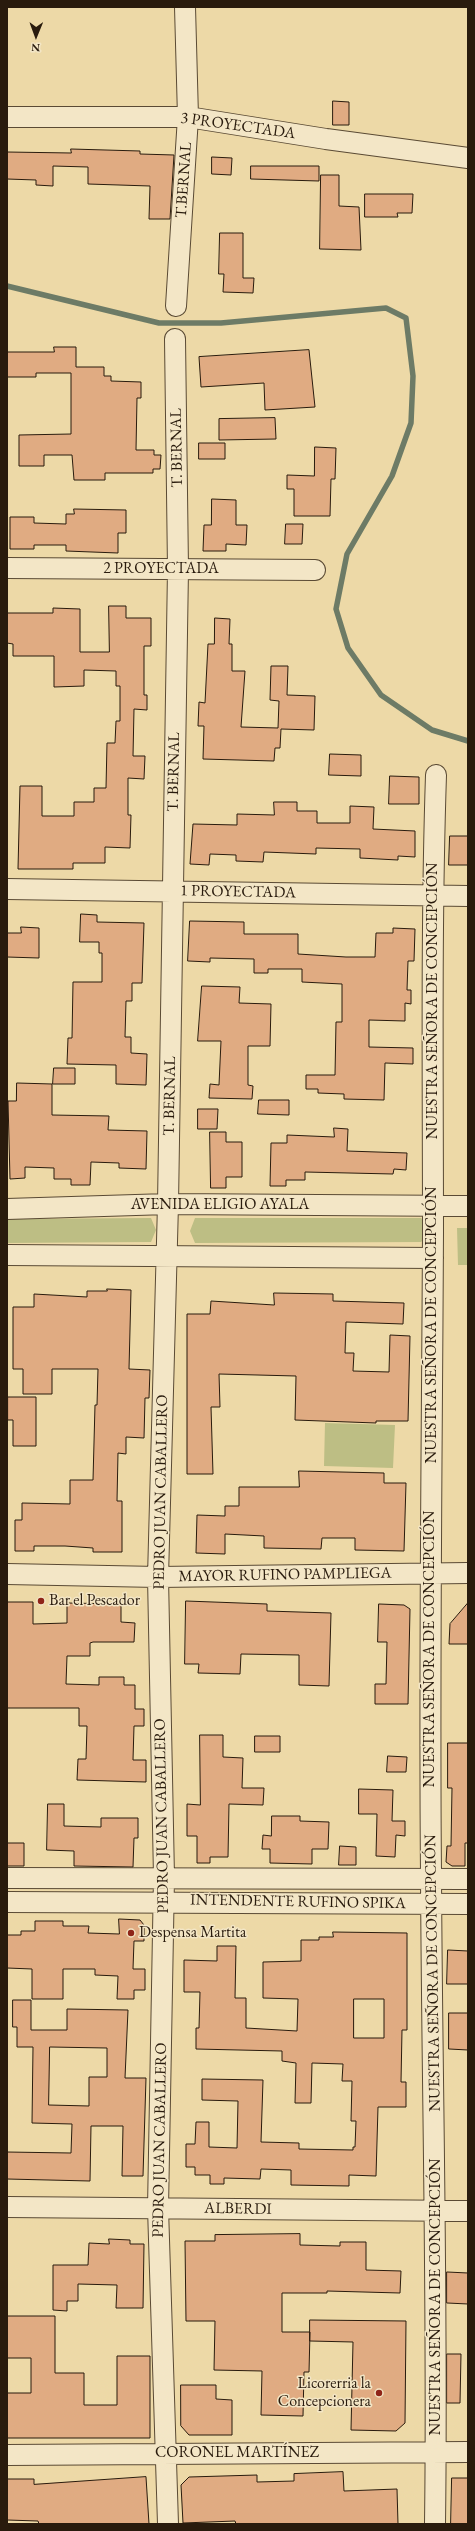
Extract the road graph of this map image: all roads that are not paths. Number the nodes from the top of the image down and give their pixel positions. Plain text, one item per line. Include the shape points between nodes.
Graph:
1 (185, 7) edge
2 (7, 117) edge
3 (188, 117) junction
4 (468, 158) edge
5 (176, 306) dead end
6 (175, 339) dead end
7 (7, 568) edge
8 (178, 569) junction
9 (315, 570) dead end
10 (436, 775) dead end
11 (7, 889) edge
12 (172, 891) junction
13 (432, 895) junction
14 (468, 896) edge
15 (168, 1204) junction
16 (433, 1206) junction
17 (468, 1206) edge
18 (7, 1209) edge
19 (7, 1255) edge
20 (166, 1256) junction
21 (432, 1258) junction
22 (430, 1573) junction
23 (468, 1573) edge
24 (7, 1574) edge
25 (158, 1577) junction
26 (164, 1877) junction
27 (7, 1878) edge
28 (431, 1878) junction
29 (468, 1879) edge
30 (163, 1901) junction
31 (7, 1902) edge
32 (431, 1903) junction
33 (468, 1904) edge
34 (7, 2207) edge
35 (158, 2208) junction
36 (436, 2211) junction
37 (468, 2211) edge
38 (436, 2452) junction
39 (468, 2452) edge
40 (165, 2453) junction
41 (7, 2455) edge
42 (168, 2524) edge
43 (435, 2524) edge

1 - 3 street, T.BERNAL
2 - 3 street, 3 PROYECTADA
3 - 4 street, 3 PROYECTADA
3 - 5 street, T.BERNAL
6 - 8 street, T. BERNAL
7 - 8 street, 2 PROYECTADA
8 - 9 street, 2 PROYECTADA
8 - 12 street, T. BERNAL
10 - 13 street, NUESTRA SEÑORA DE CONCEPCIÓN
11 - 12 street, 1 PROYECTADA
12 - 13 street, 1 PROYECTADA
12 - 15 street, T. BERNAL
13 - 14 street, 1 PROYECTADA
13 - 16 street, NUESTRA SEÑORA DE CONCEPCIÓN
15 - 16 street, AVENIDA ELIGIO AYALA
15 - 18 street, AVENIDA ELIGIO AYALA
15 - 20 street, PEDRO JUAN CABALLERO
16 - 17 street, AVENIDA ELIGIO AYALA
16 - 21 street, NUESTRA SEÑORA DE CONCEPCIÓN
19 - 20 street
20 - 21 street
20 - 25 street, PEDRO JUAN CABALLERO
21 - 22 street, NUESTRA SEÑORA DE CONCEPCIÓN
22 - 23 street, MAYOR RUFINO PAMPLIEGA
22 - 25 street, MAYOR RUFINO PAMPLIEGA
22 - 28 street, NUESTRA SEÑORA DE CONCEPCIÓN
24 - 25 street, MAYOR RUFINO PAMPLIEGA
25 - 26 street, PEDRO JUAN CABALLERO
26 - 27 street, INTENDENTE RUFINO SPIKA
26 - 28 street, INTENDENTE RUFINO SPIKA
26 - 30 street, PEDRO JUAN CABALLERO
28 - 29 street, INTENDENTE RUFINO SPIKA
28 - 32 street, NUESTRA SEÑORA DE CONCEPCIÓN
30 - 31 street, INTENDENTE RUFINO SPIKA
30 - 32 street, INTENDENTE RUFINO SPIKA
30 - 35 street, PEDRO JUAN CABALLERO
32 - 33 street, INTENDENTE RUFINO SPIKA
32 - 36 street, NUESTRA SEÑORA DE CONCEPCIÓN
34 - 35 street, ALBERDI
35 - 36 street, ALBERDI
35 - 40 street, PEDRO JUAN CABALLERO
36 - 37 street, ALBERDI
36 - 38 street, NUESTRA SEÑORA DE CONCEPCIÓN
38 - 39 street, CORONEL MARTÍNEZ
38 - 40 street, CORONEL MARTÍNEZ
38 - 43 street, NUESTRA SEÑORA DE CONCEPCIÓN
40 - 41 street, CORONEL MARTÍNEZ
40 - 42 street, PEDRO JUAN CABALLERO

